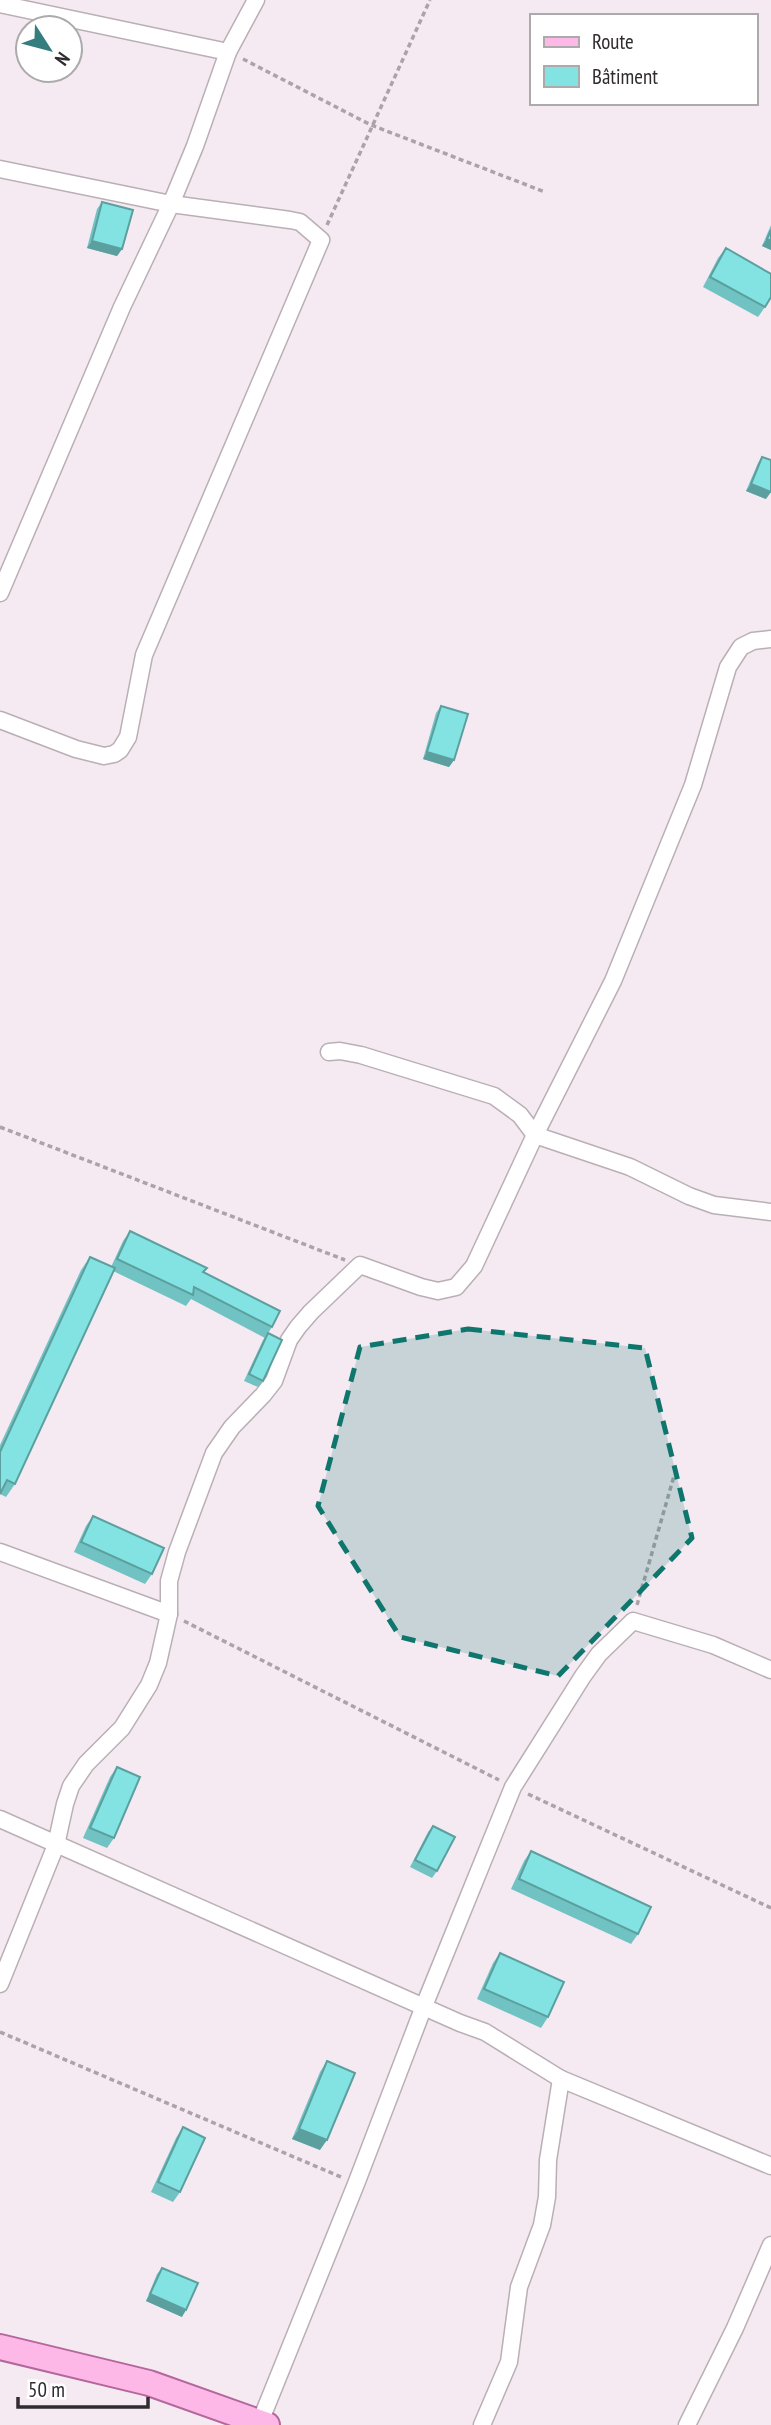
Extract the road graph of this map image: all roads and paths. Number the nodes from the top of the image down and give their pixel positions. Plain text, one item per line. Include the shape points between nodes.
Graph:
1 (256, 0) edge
2 (430, 0) edge
3 (0, 4) edge
4 (228, 52) junction
5 (371, 125) junction
6 (0, 169) edge
7 (545, 192) dead end
8 (171, 204) junction
9 (321, 240) junction
10 (0, 593) edge
11 (771, 639) edge
12 (0, 720) edge
13 (330, 1052) dead end
14 (0, 1127) edge
15 (535, 1135) junction
16 (771, 1212) edge
17 (360, 1265) junction
18 (674, 1476) dead end
19 (0, 1552) edge
20 (169, 1614) junction
21 (633, 1621) junction
22 (771, 1670) edge
23 (513, 1787) junction
24 (0, 1819) edge
25 (56, 1845) junction
26 (771, 1908) edge
27 (0, 1984) edge
28 (424, 2006) junction
29 (0, 2032) edge
30 (561, 2079) junction
31 (771, 2166) edge
32 (356, 2183) junction
33 (771, 2245) edge
34 (0, 2347) edge
35 (264, 2424) edge
36 (482, 2425) edge
37 (688, 2425) edge

1 - 4 street
2 - 5 path
3 - 4 street
4 - 5 path
4 - 8 street
5 - 7 path
5 - 9 path
6 - 8 street
8 - 9 street via 300,222
8 - 10 street
9 - 12 street via 144,655 128,737 120,750 104,755 84,751
11 - 15 street via 741,647 728,667 673,837 613,981
13 - 15 street via 361,1055 494,1096 520,1115
14 - 17 path
15 - 16 street via 629,1167 714,1205
15 - 17 street via 474,1266 456,1287 438,1291
17 - 20 street via 298,1327 274,1381 214,1453 177,1552 169,1581
18 - 21 path
19 - 20 street
20 - 23 path
20 - 25 street via 159,1663 149,1685 122,1728 71,1786
21 - 22 street via 713,1645
21 - 23 street via 583,1676
23 - 26 path
23 - 28 street
24 - 25 street
25 - 27 street
25 - 28 street
28 - 30 street via 485,2032
28 - 32 street
29 - 32 path
30 - 31 street
30 - 36 street via 542,2225 519,2287 509,2361
32 - 35 street
33 - 37 street
34 - 35 main road via 149,2384

